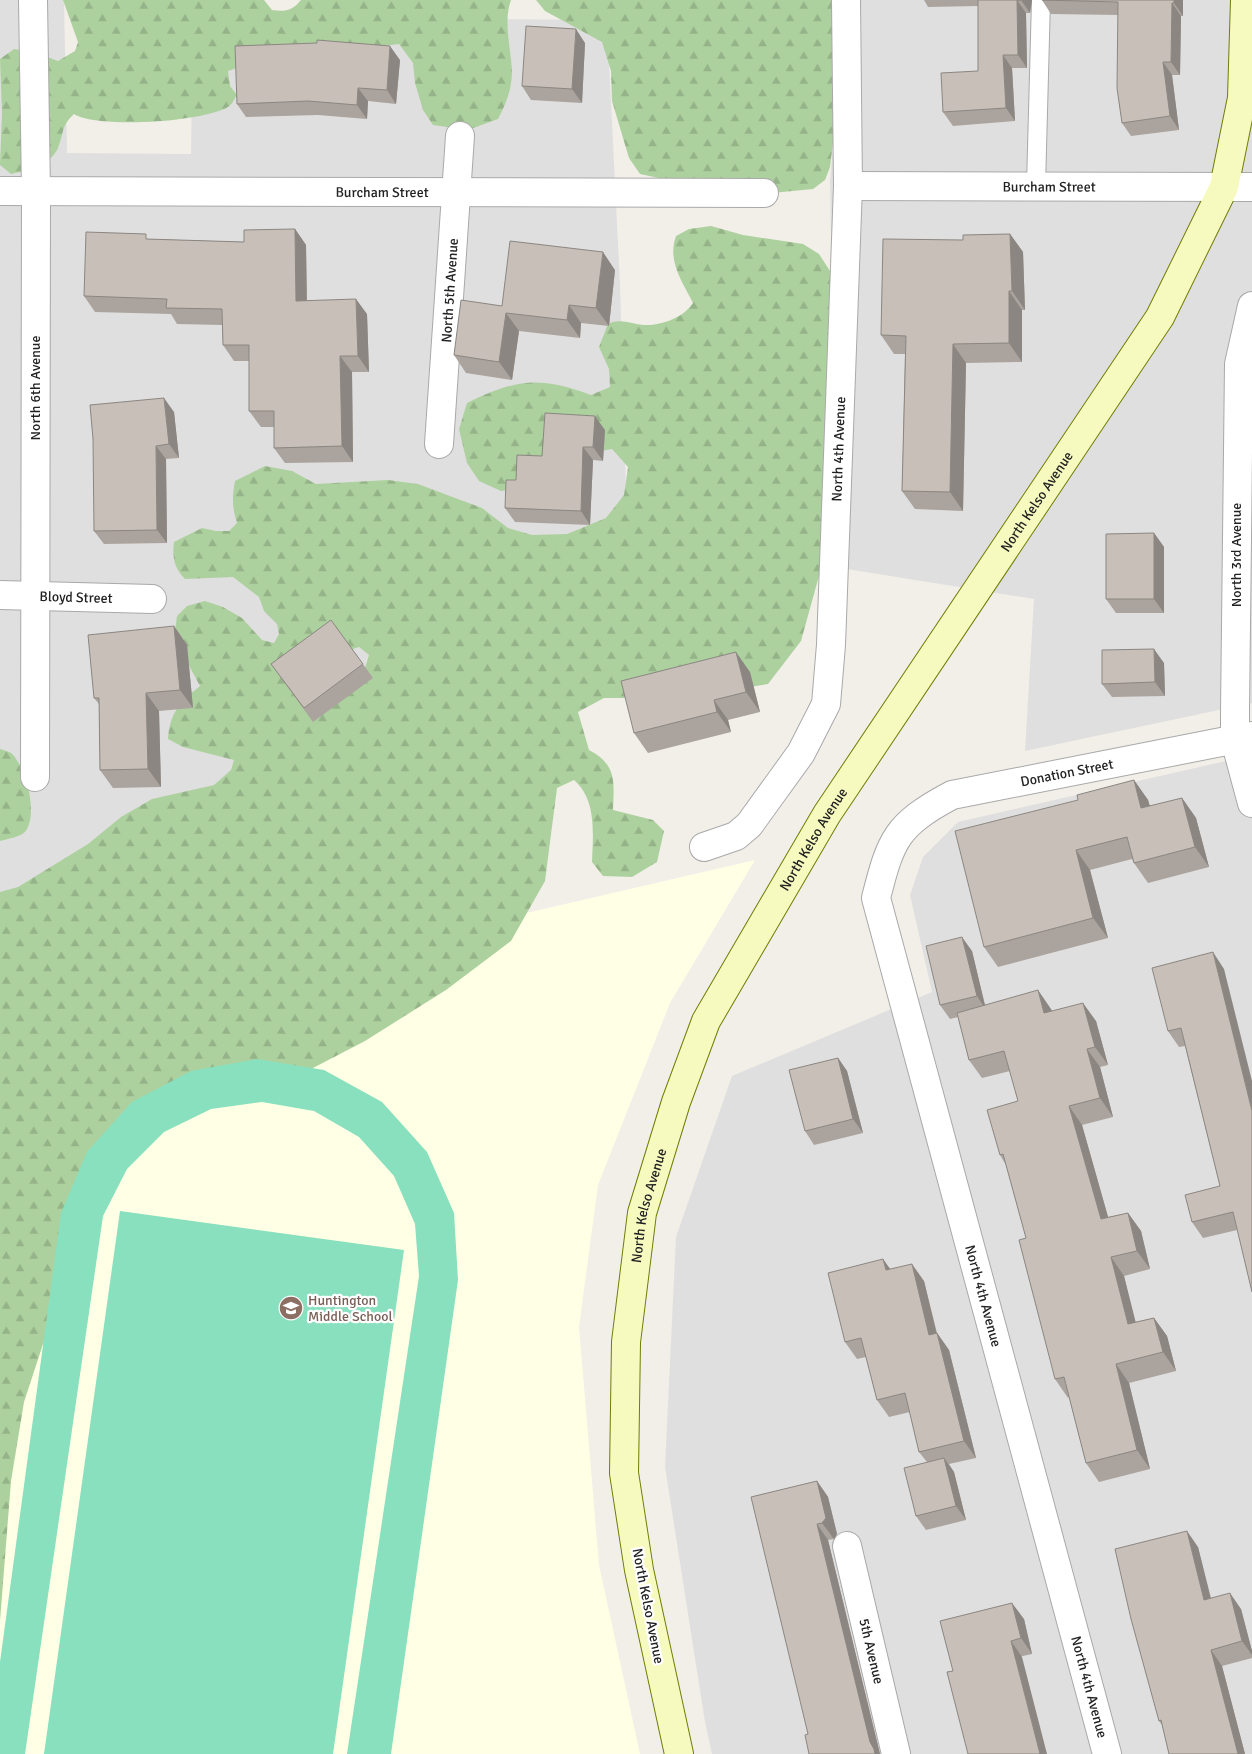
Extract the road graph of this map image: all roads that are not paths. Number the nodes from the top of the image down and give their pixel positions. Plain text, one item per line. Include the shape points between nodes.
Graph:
1 (33, 0) edge
2 (846, 0) edge
3 (1041, 0) edge
4 (1244, 0) edge
5 (460, 136) dead end
6 (848, 186) junction
7 (1036, 186) junction
8 (1224, 187) junction
9 (1252, 187) edge
10 (0, 191) edge
11 (36, 191) junction
12 (456, 192) junction
13 (764, 193) dead end
14 (1252, 306) edge
15 (439, 444) dead end
16 (0, 595) edge
17 (35, 595) junction
18 (152, 599) dead end
19 (1244, 738) edge
20 (36, 777) dead end
21 (1252, 803) edge
22 (895, 838) joint
23 (704, 847) dead end
24 (847, 1546) dead end
25 (679, 1754) edge
26 (896, 1754) edge
27 (1107, 1754) edge

1 - 11 street, North 6th Avenue
2 - 6 street, North 4th Avenue
3 - 7 lane
4 - 8 street, North Kelso Avenue via 1242,98
5 - 12 street, North 5th Avenue
6 - 7 street, Burcham Street
6 - 23 street, North 4th Avenue via 826,704 801,753 749,826 736,836
7 - 8 street, Burcham Street
8 - 9 street, Burcham Street
8 - 25 street, North Kelso Avenue via 1160,317 826,814 706,1021 676,1102 642,1213 626,1342 624,1472 639,1570
10 - 11 street, Burcham Street
11 - 12 street, Burcham Street
11 - 17 street, North 6th Avenue
12 - 13 street, Burcham Street
12 - 15 street, North 5th Avenue
14 - 19 street, North 3rd Avenue via 1239,364 1237,424
16 - 17 street, Bloyd Street
17 - 18 street, Bloyd Street
17 - 20 street, North 6th Avenue
19 - 21 street, North 3rd Avenue
19 - 22 street, Donation Street via 952,795 920,812
22 - 27 street, North 4th Avenue via 876,898
24 - 26 street, 5th Avenue

